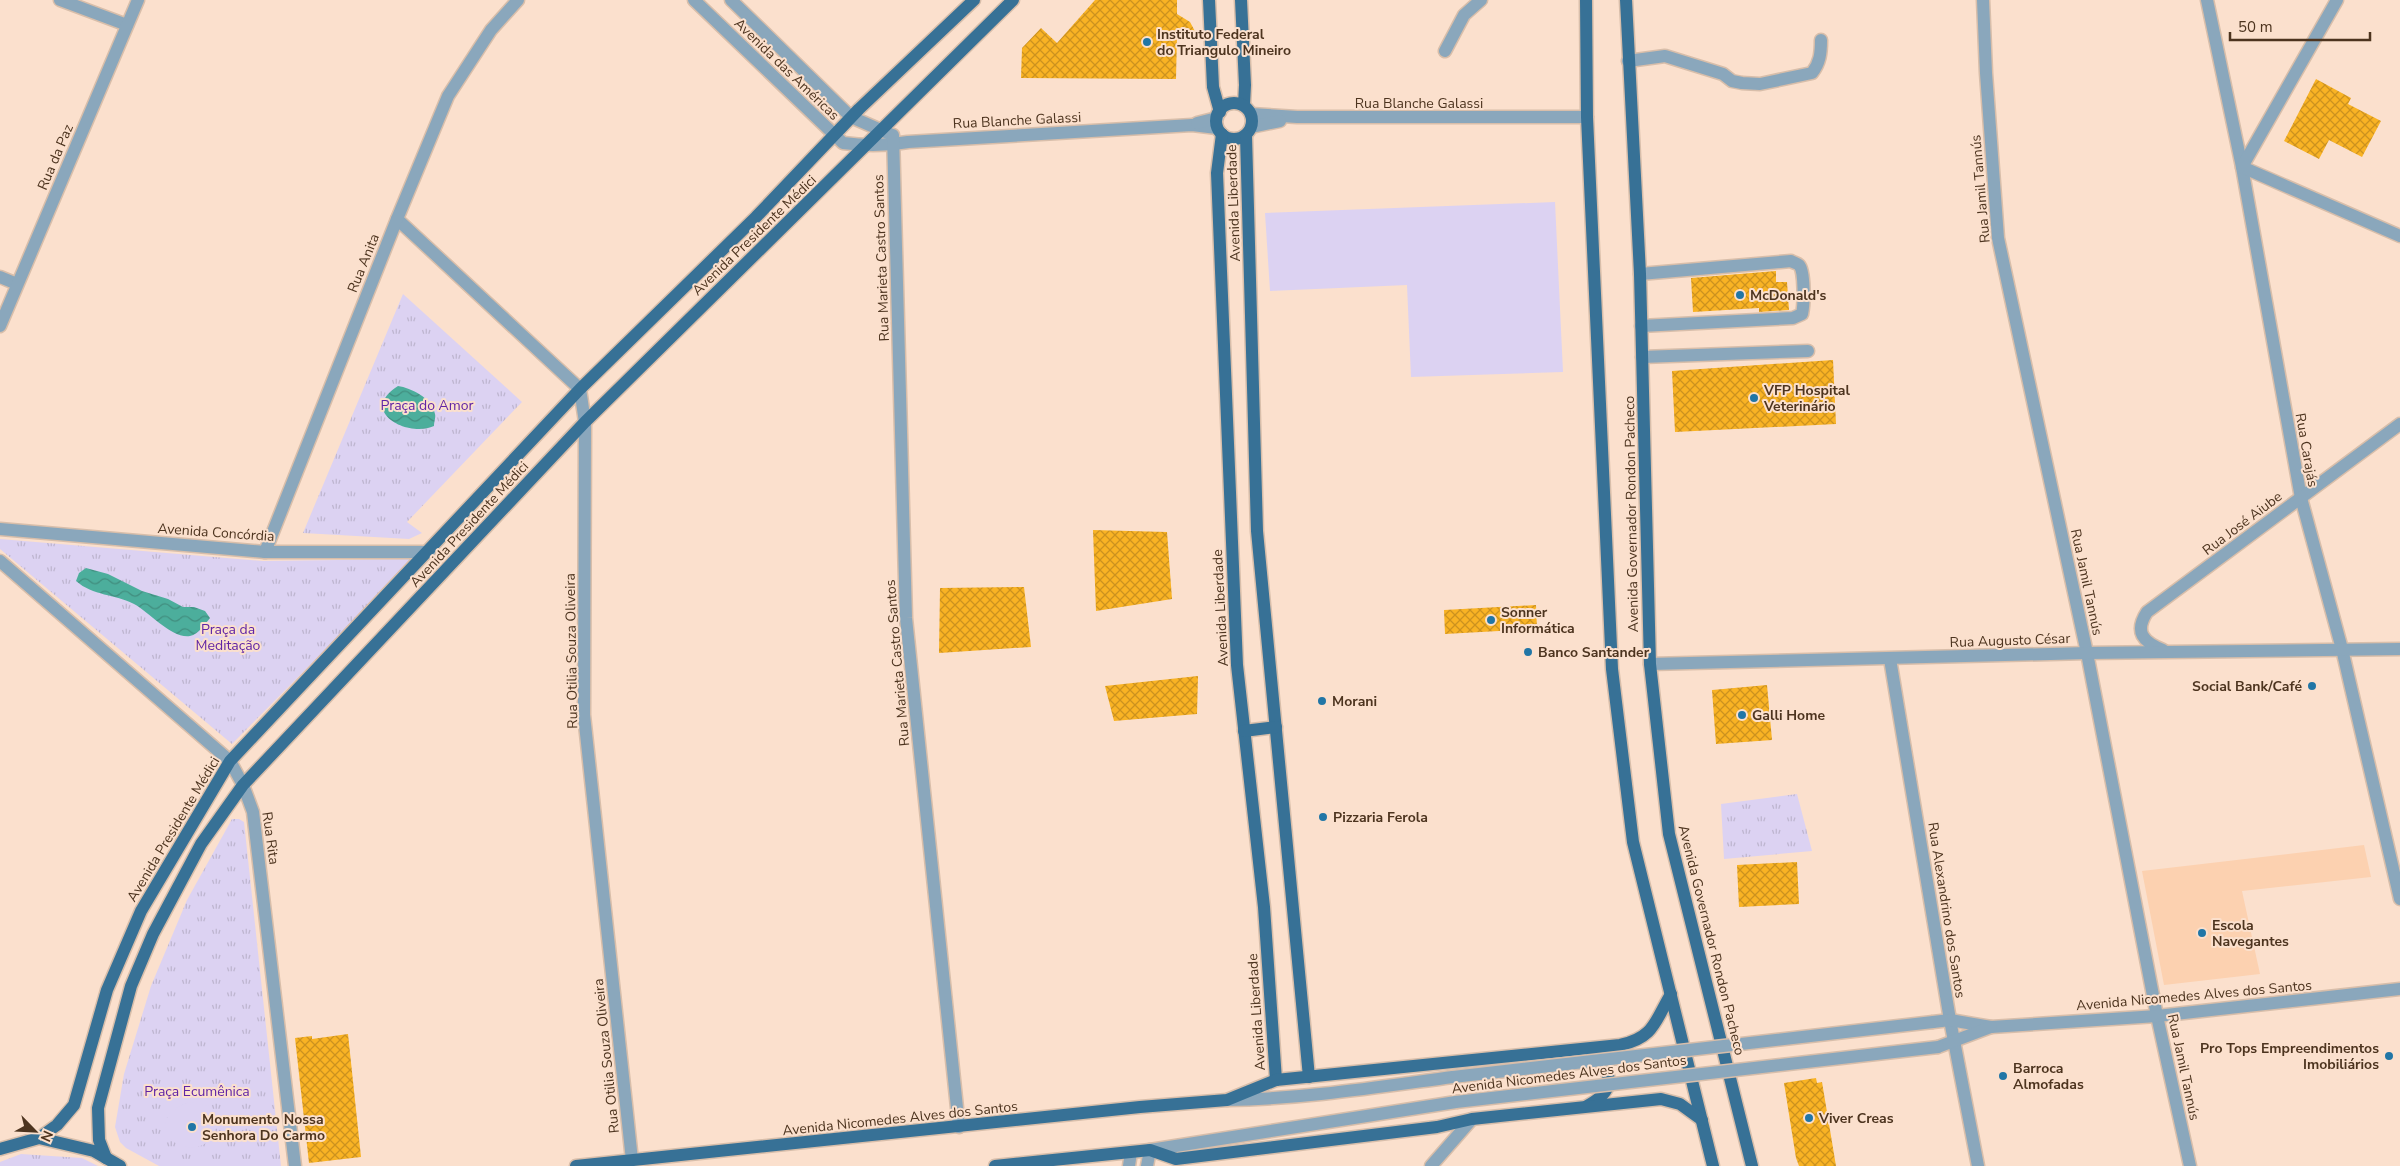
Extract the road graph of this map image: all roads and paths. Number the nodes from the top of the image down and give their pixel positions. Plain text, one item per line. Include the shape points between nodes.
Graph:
1 (60, 0) edge
2 (138, 0) edge
3 (518, 0) edge
4 (694, 0) edge
5 (731, 0) edge
6 (974, 0) edge
7 (1013, 0) edge
8 (1209, 0) edge
9 (1241, 0) edge
10 (1481, 0) edge
11 (1586, 0) edge
12 (1626, 0) edge
13 (1983, 0) edge
14 (2207, 0) edge
15 (2337, 0) edge
16 (127, 25) junction
17 (1821, 40) dead end
18 (1445, 51) dead end
19 (1628, 61) junction
20 (851, 117) junction
21 (1587, 117) junction
22 (1248, 121) junction
23 (1219, 123) junction
24 (881, 130) junction
25 (834, 135) junction
26 (893, 140) junction
27 (867, 146) junction
28 (2242, 166) junction
29 (397, 220) junction
30 (2400, 236) edge
31 (1640, 274) junction
32 (0, 277) edge
33 (17, 284) junction
34 (0, 326) edge
35 (1641, 326) junction
36 (1808, 351) dead end
37 (1642, 357) junction
38 (580, 389) junction
39 (585, 422) junction
40 (2400, 424) edge
41 (2301, 498) junction
42 (0, 529) edge
43 (265, 552) junction
44 (430, 552) junction
45 (0, 561) edge
46 (2342, 649) junction
47 (2400, 650) edge
48 (2167, 652) junction
49 (2087, 653) junction
50 (1890, 659) junction
51 (1650, 664) junction
52 (1276, 727) junction
53 (1244, 730) junction
54 (230, 761) junction
55 (243, 785) junction
56 (2400, 900) edge
57 (2400, 990) edge
58 (1670, 994) junction
59 (2157, 1016) junction
60 (1950, 1020) junction
61 (1991, 1027) junction
62 (1955, 1042) junction
63 (1581, 1050) junction
64 (1309, 1076) junction
65 (1276, 1080) junction
66 (1227, 1100) junction
67 (1585, 1107) junction
68 (1472, 1119) junction
69 (1702, 1120) junction
70 (959, 1127) junction
71 (39, 1138) junction
72 (0, 1149) edge
73 (1150, 1150) junction
74 (1131, 1152) junction
75 (106, 1158) junction
76 (632, 1160) junction
77 (120, 1166) edge
78 (295, 1166) edge
79 (576, 1166) edge
80 (995, 1166) edge
81 (1129, 1166) edge
82 (1147, 1166) edge
83 (1431, 1166) edge
84 (1713, 1166) edge
85 (1752, 1166) edge
86 (1978, 1166) edge
87 (2190, 1166) edge

1 - 16 street
2 - 16 street, Rua da Paz
3 - 29 street, Rua Anita via 491,30 448,96
4 - 25 street, Avenida das Américas
5 - 20 street, Avenida das Américas
6 - 20 main road, Avenida Presidente Médici
7 - 24 main road, Avenida Presidente Médici
8 - 23 main road, Avenida Liberdade via 1213,87
9 - 22 main road, Avenida Liberdade
10 - 18 street via 1464,15
11 - 21 main road, Avenida Governador Rondon Pacheco
12 - 19 main road, Avenida Governador Rondon Pacheco
13 - 49 street, Rua Jamil Tannús via 1998,238
14 - 28 street, Rua Carajás
15 - 28 street
16 - 33 street, Rua da Paz
17 - 19 street via 1820,56 1812,73 1760,84 1732,81 1723,74 1665,56
19 - 31 main road, Avenida Governador Rondon Pacheco
20 - 24 street, Avenida das Américas
20 - 25 main road, Avenida Presidente Médici
21 - 22 street, Rua Blanche Galassi via 1297,117
21 - 58 main road, Avenida Governador Rondon Pacheco via 1612,669 1633,842
22 - 23 main road via 1232,139
22 - 23 main road via 1238,103 1227,104
22 - 52 main road, Avenida Liberdade via 1257,531
23 - 26 street, Rua Blanche Galassi via 908,142
23 - 53 main road, Avenida Liberdade via 1217,183 1237,655
24 - 26 street
24 - 27 main road, Avenida Presidente Médici
25 - 27 street, Avenida das Américas via 843,143
25 - 38 main road, Avenida Presidente Médici via 756,217
26 - 27 street, Rua Blanche Galassi
26 - 70 street, Rua Marieta Castro Santos via 906,618
27 - 39 main road, Avenida Presidente Médici
28 - 30 street
28 - 41 street, Rua Carajás
29 - 38 street
29 - 43 street, Rua Anita
31 - 35 main road, Avenida Governador Rondon Pacheco
31 - 35 street via 1791,261 1802,271 1804,306 1802,314 1793,318
32 - 33 street
33 - 34 street, Rua da Paz
35 - 37 main road, Avenida Governador Rondon Pacheco
36 - 37 street
37 - 51 main road, Avenida Governador Rondon Pacheco
38 - 39 street, Rua Otilia Souza Oliveira
38 - 44 main road, Avenida Presidente Médici
39 - 55 main road, Avenida Presidente Médici
39 - 76 street, Rua Otilia Souza Oliveira via 584,715
40 - 41 street, Rua José Aiube
41 - 46 street, Rua Carajás
41 - 48 street, Rua José Aiube via 2147,612 2141,625 2143,637 2149,644
42 - 43 street, Avenida Concórdia
43 - 44 street, Avenida Concórdia
44 - 54 main road, Avenida Presidente Médici
45 - 54 street, Rua Rita
46 - 47 street, Rua Augusto César
46 - 48 street, Rua Augusto César
46 - 56 street, Rua Carajás
48 - 49 street, Rua Augusto César
49 - 50 street, Rua Augusto César
49 - 59 street, Rua Jamil Tannús
50 - 51 street, Rua Augusto César
50 - 60 street, Rua Alexandrino dos Santos
51 - 85 main road, Avenida Governador Rondon Pacheco via 1669,834
52 - 53 main road
52 - 64 main road, Avenida Liberdade
53 - 65 main road, Avenida Liberdade via 1264,907
54 - 55 street, Rua Rita
54 - 71 main road, Avenida Presidente Médici via 141,911 107,990 74,1105 57,1125
55 - 75 main road, Avenida Presidente Médici via 201,844 153,934 131,986 98,1108 99,1140
55 - 78 street, Rua Rita via 253,812
57 - 59 street, Avenida Nicomedes Alves dos Santos
58 - 63 main road, Avenida Nicomedes Alves dos Santos via 1646,1036 1637,1042
58 - 69 main road, Avenida Governador Rondon Pacheco
59 - 61 street, Avenida Nicomedes Alves dos Santos
59 - 87 street, Rua Jamil Tannús
60 - 61 street, Avenida Nicomedes Alves dos Santos
60 - 62 street, Rua Alexandrino dos Santos
60 - 66 street, Avenida Nicomedes Alves dos Santos, bridge via 1453,1077 1324,1095
61 - 62 street, Avenida Nicomedes Alves dos Santos
62 - 73 street, Avenida Nicomedes Alves dos Santos, bridge via 1456,1102
62 - 86 street, Rua Alexandrino dos Santos
63 - 64 main road, Avenida Nicomedes Alves dos Santos
63 - 67 main road via 1603,1065 1610,1077 1601,1096
64 - 65 main road, Avenida Nicomedes Alves dos Santos
65 - 66 main road, Avenida Nicomedes Alves dos Santos
66 - 70 main road, Avenida Nicomedes Alves dos Santos
67 - 68 main road, Avenida Nicomedes Alves dos Santos
67 - 69 main road, Avenida Nicomedes Alves dos Santos via 1661,1099 1680,1104
68 - 73 main road, Avenida Nicomedes Alves dos Santos via 1176,1159
68 - 83 street
69 - 84 main road, Avenida Governador Rondon Pacheco
70 - 76 main road, Avenida Nicomedes Alves dos Santos
71 - 72 main road
71 - 75 main road via 94,1151
73 - 74 main road, Avenida Nicomedes Alves dos Santos
73 - 82 street
74 - 80 main road, Avenida Nicomedes Alves dos Santos
74 - 81 street
75 - 77 main road
76 - 79 main road, Avenida Nicomedes Alves dos Santos

